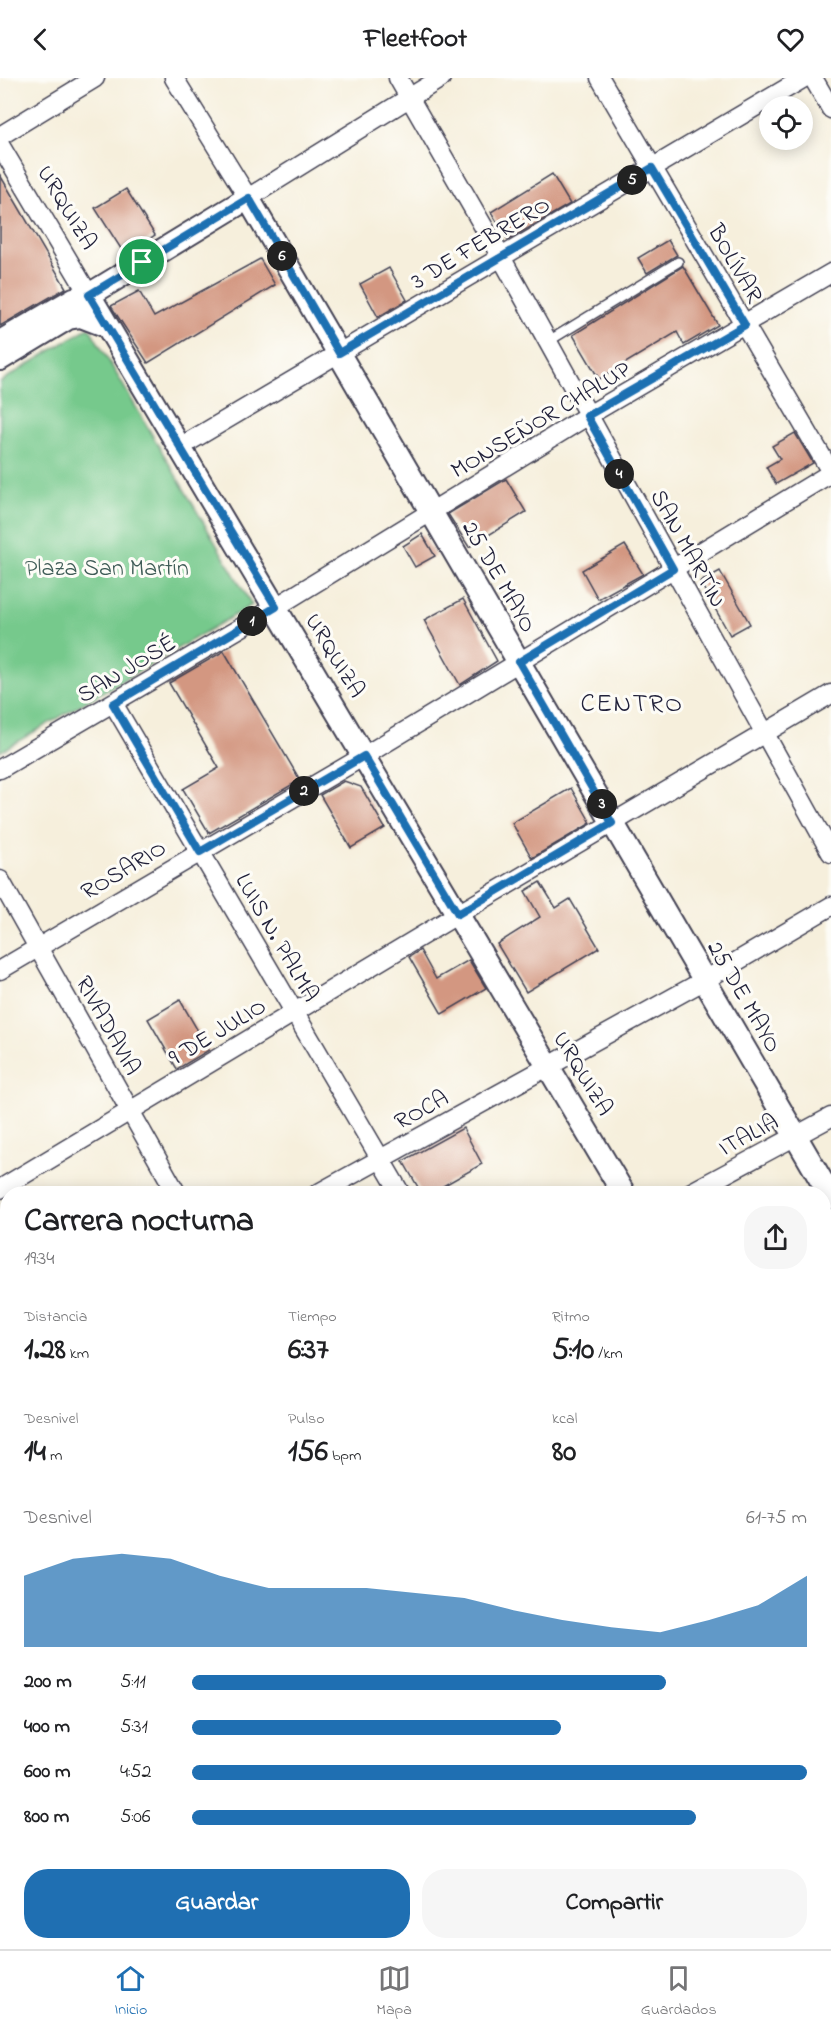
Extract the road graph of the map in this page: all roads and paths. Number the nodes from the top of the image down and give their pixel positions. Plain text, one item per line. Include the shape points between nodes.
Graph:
1 (95, 78) edge
2 (174, 78) edge
3 (398, 78) edge
4 (441, 78) edge
5 (600, 78) edge
6 (804, 78) edge
7 (813, 78) edge
8 (410, 98) junction
9 (831, 109) edge
10 (0, 136) edge
11 (0, 145) edge
12 (652, 168) junction
13 (249, 198) junction
14 (501, 257) junction
15 (678, 262) dead end
16 (831, 273) edge
17 (89, 295) junction
18 (745, 325) junction
19 (107, 326) junction
20 (0, 342) edge
21 (547, 342) junction
22 (339, 353) junction
23 (0, 359) edge
24 (587, 416) junction
25 (180, 447) junction
26 (831, 473) edge
27 (432, 513) junction
28 (673, 569) junction
29 (276, 607) junction
30 (519, 662) junction
31 (831, 694) edge
32 (113, 704) junction
33 (765, 733) junction
34 (364, 756) junction
35 (0, 769) edge
36 (612, 823) junction
37 (200, 852) junction
38 (831, 853) edge
39 (0, 880) edge
40 (831, 906) edge
41 (458, 914) junction
42 (38, 947) junction
43 (0, 970) edge
44 (705, 980) junction
45 (294, 1012) junction
46 (548, 1066) junction
47 (130, 1111) junction
48 (831, 1117) edge
49 (795, 1136) junction
50 (381, 1159) junction
51 (5, 1186) edge
52 (172, 1186) edge
53 (332, 1186) edge
54 (396, 1186) edge
55 (619, 1186) edge
56 (703, 1186) edge
57 (825, 1186) edge

1 - 10 street
2 - 13 street, 25 DE MAYO
3 - 8 street, SAN MARTÍN
4 - 8 street
5 - 12 street, BOLÍVAR
6 - 12 street, 3 DE FEBRERO
7 - 9 street
8 - 13 street
8 - 14 street, SAN MARTÍN
11 - 17 street, URQUIZA
12 - 14 street, 3 DE FEBRERO
12 - 18 street, BOLÍVAR
13 - 17 street
13 - 22 street, 25 DE MAYO
14 - 21 street, SAN MARTÍN
14 - 22 street, 3 DE FEBRERO
15 - 21 lane
16 - 18 street, MONSEÑOR CHALUP
17 - 19 street, URQUIZA
17 - 20 street via 74,299
18 - 24 street, MONSEÑOR CHALUP
18 - 26 street, BOLÍVAR
19 - 23 street via 81,315 68,318
19 - 25 street, URQUIZA
21 - 24 street, SAN MARTÍN
22 - 25 street, 3 DE FEBRERO
22 - 27 street, 25 DE MAYO
24 - 27 street, MONSEÑOR CHALUP
24 - 28 street, SAN MARTÍN
25 - 29 street, URQUIZA
26 - 28 street, ROSARIO
27 - 29 street, MONSEÑOR CHALUP
27 - 30 street, 25 DE MAYO
28 - 30 street, ROSARIO
28 - 33 street, SAN MARTÍN
29 - 32 street, SAN JOSÉ
29 - 34 street, URQUIZA
30 - 34 street, ROSARIO
30 - 36 street, 25 DE MAYO
31 - 33 street, 9 DE JULIO
32 - 35 street, SAN JOSÉ
32 - 37 street, LUIS N. PALMA
33 - 36 street, 9 DE JULIO
33 - 38 street, SAN MARTÍN
34 - 37 street, ROSARIO
34 - 41 street, URQUIZA
36 - 41 street, 9 DE JULIO
36 - 44 street, 25 DE MAYO
37 - 42 street, ROSARIO
37 - 45 street, LUIS N. PALMA
39 - 42 street, RIVADAVIA
40 - 44 street, ROCA
41 - 45 street, 9 DE JULIO
41 - 46 street, URQUIZA
42 - 43 street, ROSARIO
42 - 47 street, RIVADAVIA
44 - 46 street, ROCA
44 - 49 street, 25 DE MAYO
45 - 47 street, 9 DE JULIO
45 - 50 street, LUIS N. PALMA
46 - 50 street, ROCA
46 - 55 street, URQUIZA
47 - 51 street, 9 DE JULIO
47 - 52 street, RIVADAVIA
48 - 49 street, ITALIA
49 - 56 street, ITALIA
49 - 57 street, 25 DE MAYO
50 - 53 street, ROCA
50 - 54 street, LUIS N. PALMA

